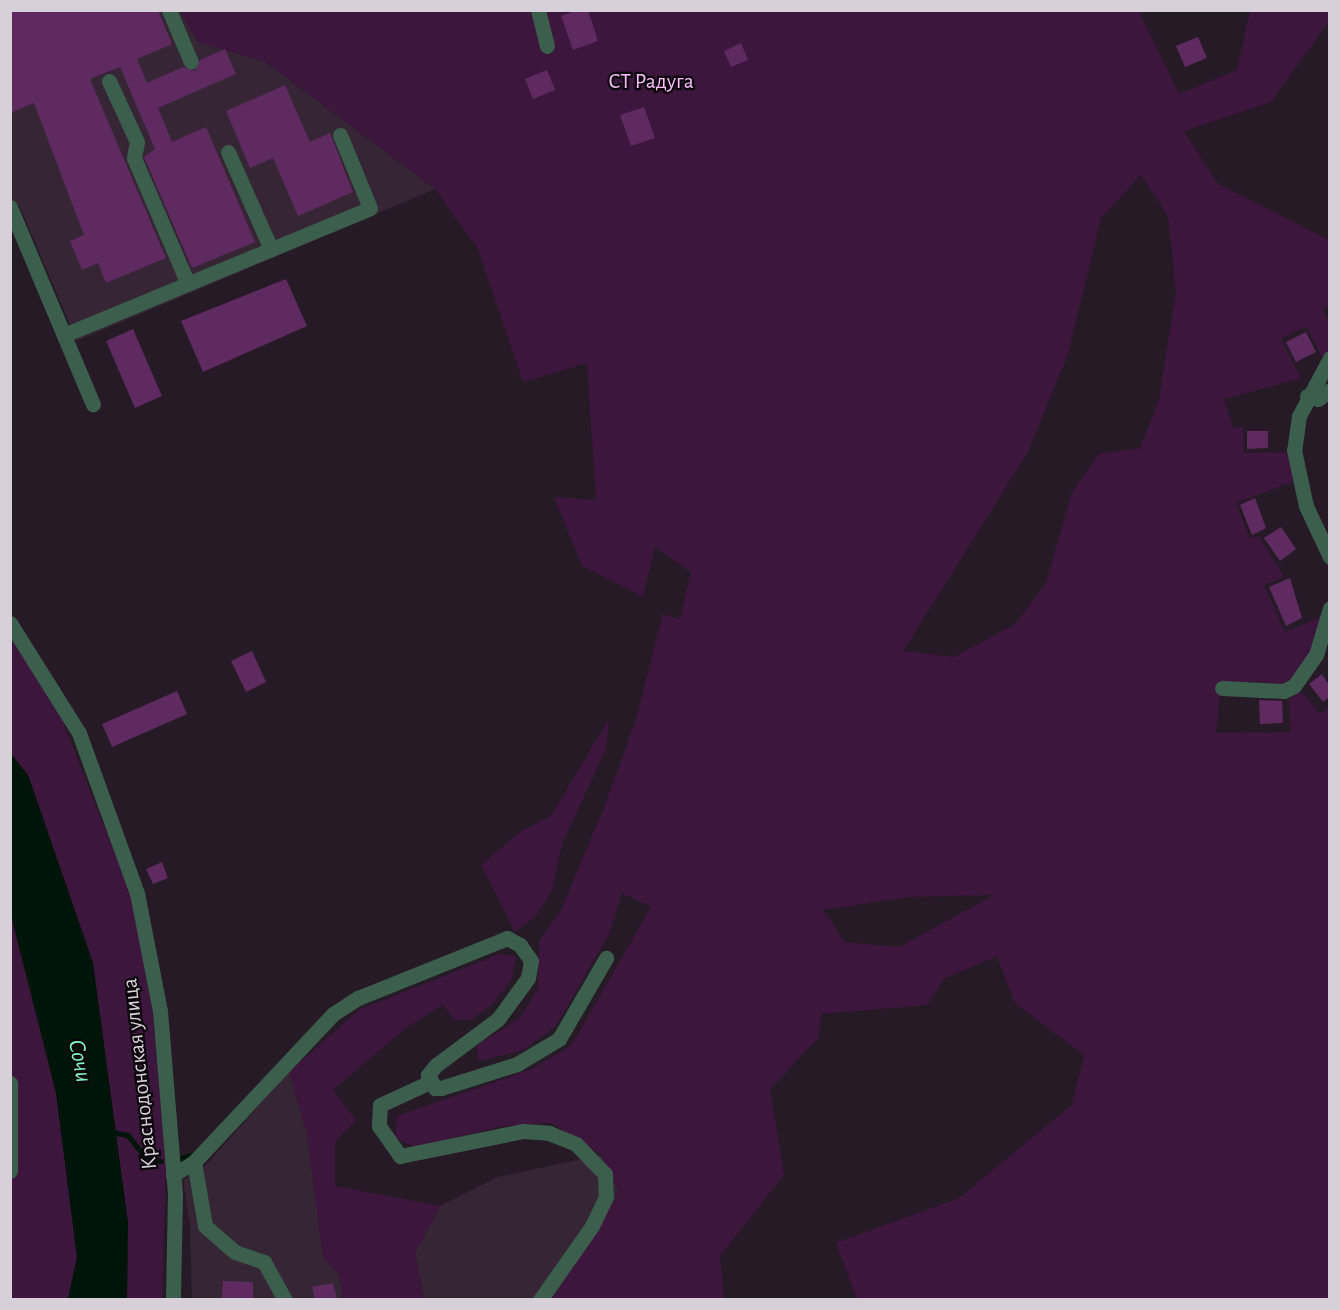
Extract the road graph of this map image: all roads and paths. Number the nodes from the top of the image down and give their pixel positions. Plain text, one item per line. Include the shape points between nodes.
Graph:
1 (169, 10) edge
2 (538, 10) edge
3 (547, 46) dead end
4 (191, 62) dead end
5 (109, 81) dead end
6 (340, 135) dead end
7 (228, 152) dead end
8 (10, 207) edge
9 (271, 249) junction
10 (188, 284) junction
11 (64, 335) junction
12 (1329, 358) edge
13 (1329, 394) edge
14 (1307, 396) junction
15 (93, 404) dead end
16 (1329, 557) edge
17 (1329, 608) edge
18 (10, 622) edge
19 (1222, 688) dead end
20 (606, 958) dead end
21 (430, 1082) junction
22 (10, 1083) edge
23 (194, 1162) junction
24 (10, 1171) edge
25 (173, 1175) junction
26 (172, 1299) edge
27 (285, 1299) edge
28 (540, 1299) edge

1 - 4 street
2 - 3 street
5 - 10 street via 137,142 134,158
6 - 9 street via 370,208
7 - 9 street
8 - 11 street
9 - 10 street
10 - 11 street
11 - 15 street
12 - 14 street
13 - 14 street
14 - 16 street via 1294,450 1306,506
17 - 19 street via 1316,655 1294,686 1284,691
18 - 25 street, Краснодонская улица via 79,733 137,892 160,1011
20 - 21 street via 579,1011 545,1049 488,1076 441,1088
21 - 23 street via 436,1065 498,1019 516,997 528,978 531,961 520,945 507,938 358,998 333,1014
21 - 28 street via 380,1105 379,1126 400,1156 523,1131 549,1133 576,1144 605,1174 606,1197 592,1226
22 - 24 street
23 - 25 street
23 - 27 street via 205,1226 235,1252 264,1262
25 - 26 street, Краснодонская улица

